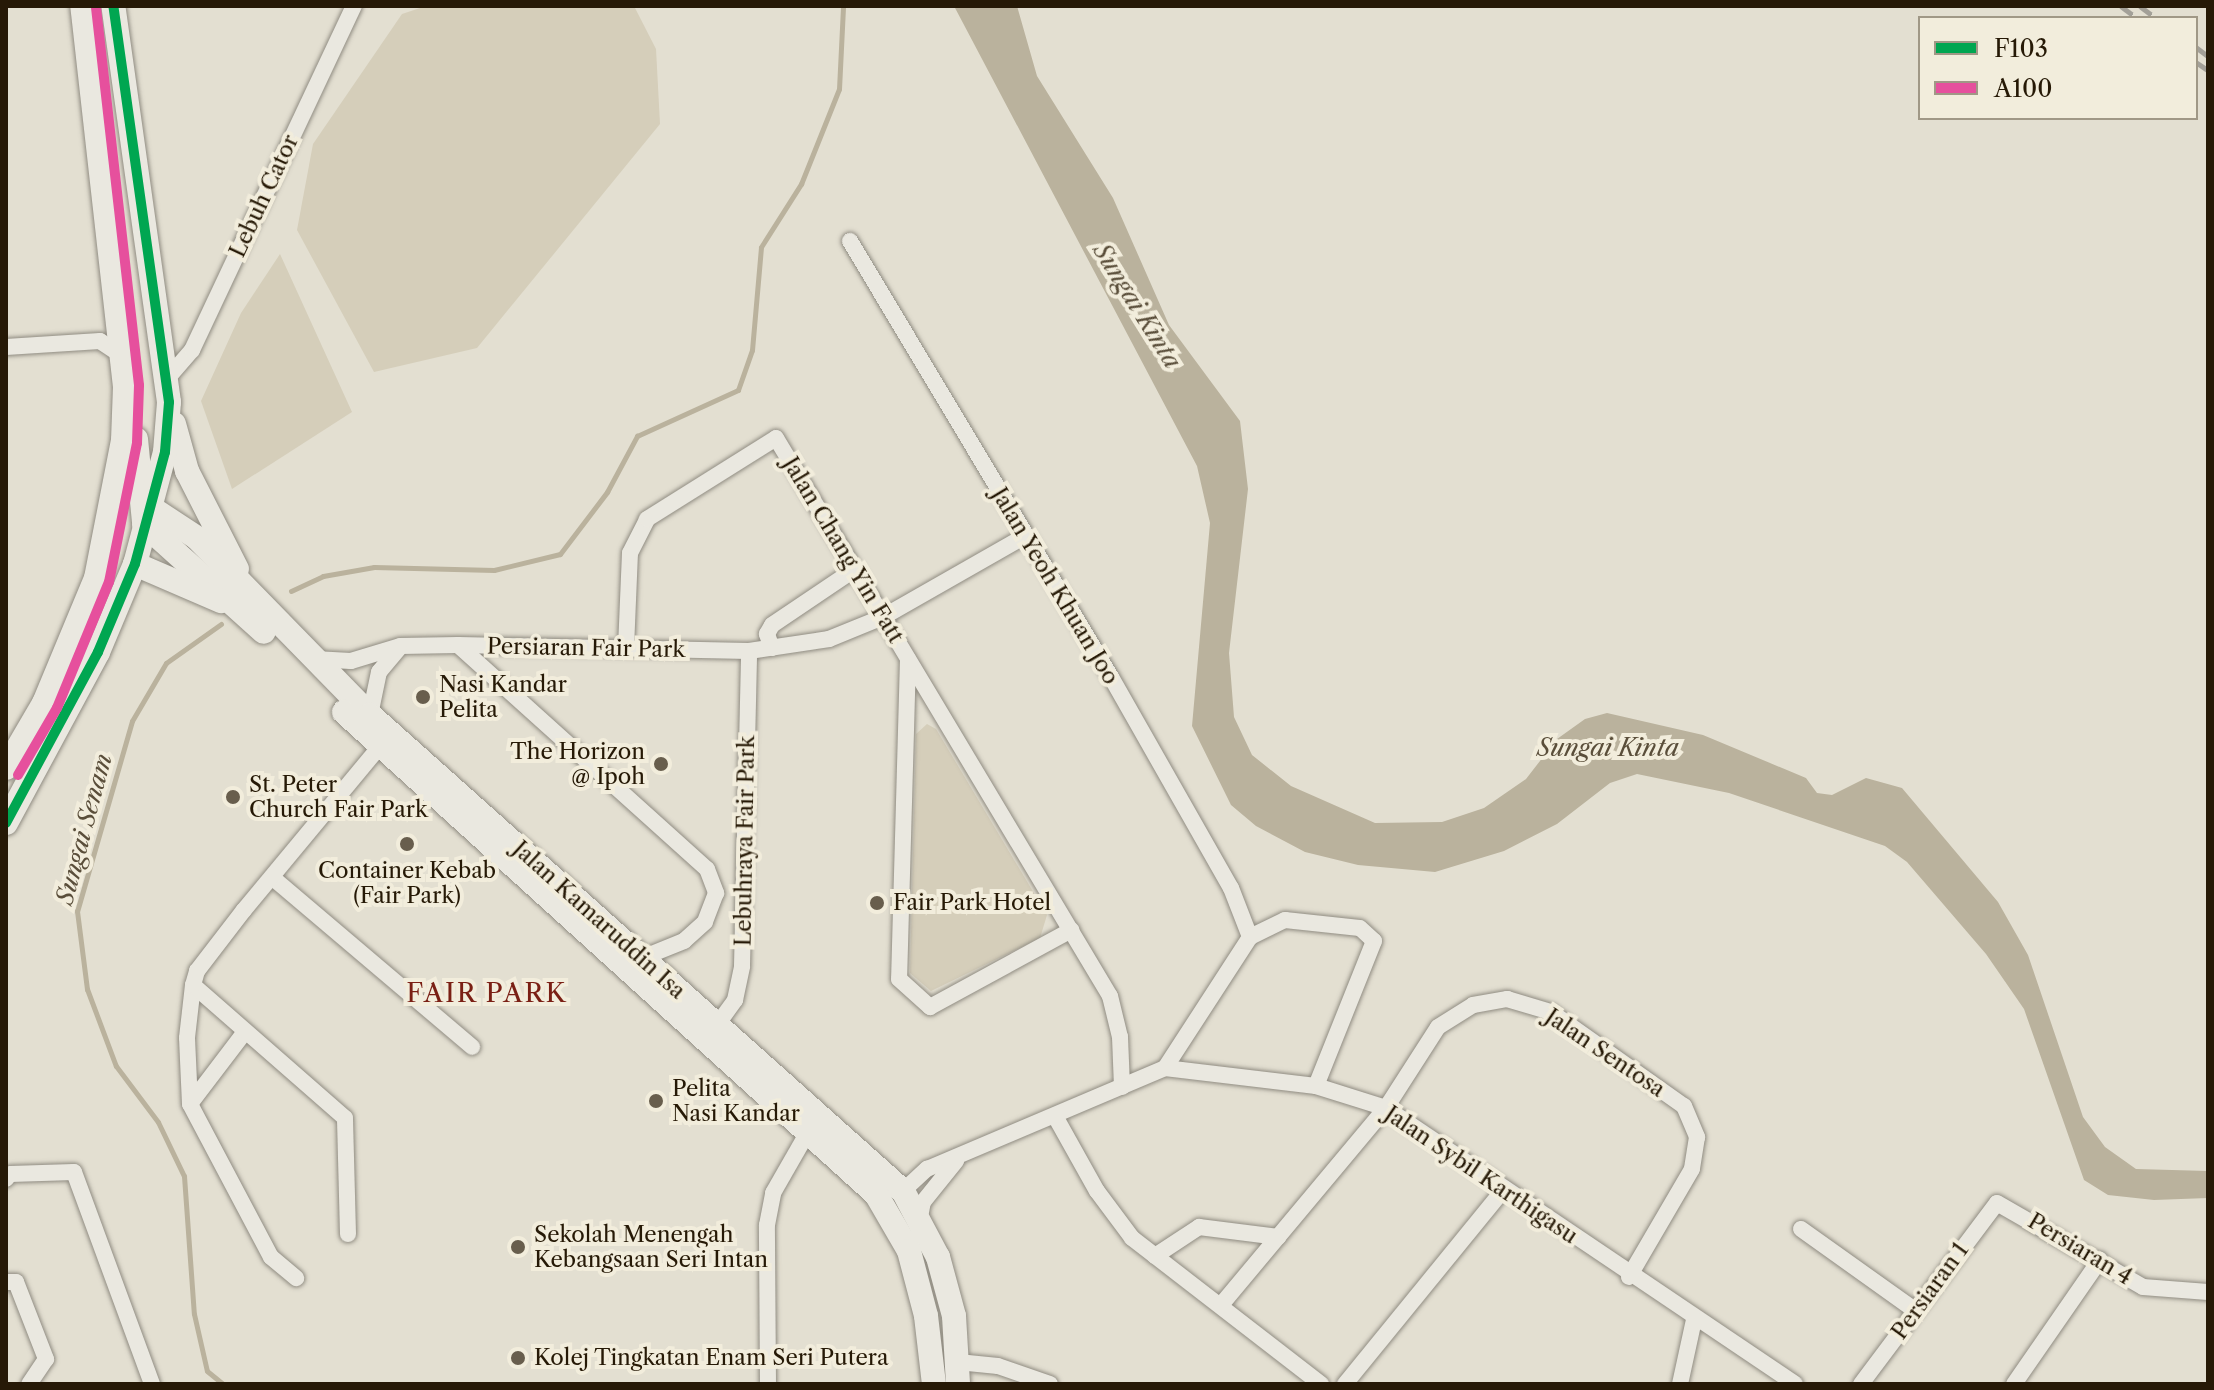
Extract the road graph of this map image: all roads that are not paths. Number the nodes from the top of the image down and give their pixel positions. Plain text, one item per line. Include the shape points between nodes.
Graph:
1 (82, 6) edge
2 (113, 6) edge
3 (354, 6) edge
4 (850, 241) dead end
5 (6, 347) edge
6 (121, 355) junction
7 (125, 387) junction
8 (168, 391) junction
9 (145, 514) junction
10 (1023, 537) junction
11 (135, 564) junction
12 (855, 569) junction
13 (246, 603) junction
14 (883, 617) junction
15 (458, 645) junction
16 (400, 646) junction
17 (626, 648) junction
18 (772, 648) junction
19 (749, 651) junction
20 (310, 659) junction
21 (908, 659) junction
22 (44, 703) junction
23 (370, 715) junction
24 (386, 740) junction
25 (15, 741) edge
26 (6, 768) edge
27 (6, 823) edge
28 (273, 878) junction
29 (1071, 930) junction
30 (1250, 937) junction
31 (642, 958) junction
32 (193, 985) junction
33 (717, 1025) junction
34 (244, 1033) junction
35 (472, 1047) dead end
36 (1165, 1068) junction
37 (1316, 1086) junction
38 (1122, 1087) junction
39 (190, 1104) junction
40 (1386, 1108) junction
41 (1055, 1116) junction
42 (814, 1124) junction
43 (957, 1160) junction
44 (6, 1179) edge
45 (1504, 1189) junction
46 (903, 1191) junction
47 (2001, 1203) joint
48 (920, 1217) junction
49 (1801, 1229) dead end
50 (348, 1234) dead end
51 (1278, 1237) junction
52 (909, 1251) junction
53 (1155, 1256) junction
54 (2100, 1260) junction
55 (1629, 1277) junction
56 (296, 1278) dead end
57 (6, 1282) edge
58 (2208, 1292) edge
59 (1221, 1305) junction
60 (1916, 1311) junction
61 (926, 1316) junction
62 (1694, 1320) junction
63 (958, 1373) edge
64 (29, 1384) edge
65 (152, 1384) edge
66 (768, 1384) edge
67 (934, 1384) edge
68 (1050, 1384) edge
69 (1321, 1384) edge
70 (1345, 1384) edge
71 (1680, 1384) edge
72 (1795, 1384) edge
73 (1861, 1384) edge
74 (2014, 1384) edge

1 - 6 main road
2 - 8 main road
3 - 8 street, Lebuh Cator
4 - 10 street, Jalan Yeoh Khuan Joo
5 - 6 street via 100,341
6 - 7 main road
7 - 9 main road via 133,409
7 - 22 main road via 120,464 96,578
8 - 9 main road via 165,452
8 - 13 main road via 187,471
9 - 11 main road
9 - 13 main road, Jalan Kamaruddin Isa via 197,538
9 - 22 main road via 123,531 89,625
10 - 14 street, Persiaran Fair Park
10 - 30 street, Jalan Yeoh Khuan Joo via 1231,888
11 - 13 main road
11 - 27 main road via 98,652
12 - 14 street, Jalan Chang Yin Fatt
12 - 17 street, Jalan Chang Yin Fatt via 776,438 647,519 630,553
12 - 18 street via 772,625 767,634
13 - 20 main road, Jalan Kamaruddin Isa
13 - 24 main road, Jalan Kamaruddin Isa
14 - 18 street, Persiaran Fair Park via 829,639
14 - 21 street, Jalan Chang Yin Fatt
15 - 16 street, Persiaran Fair Park
15 - 17 street, Persiaran Fair Park
15 - 31 street via 707,869 716,893 705,922 684,941
16 - 20 street, Persiaran Fair Park via 351,661
16 - 23 street via 379,672
17 - 19 street, Persiaran Fair Park
18 - 19 street, Persiaran Fair Park
19 - 33 street, Lebuhraya Fair Park via 742,966 735,1000
20 - 23 main road, Jalan Kamaruddin Isa
21 - 29 street, Jalan Chang Yin Fatt
21 - 29 street, Jalan Chang Yin Fatt via 899,979 930,1007
22 - 25 main road
23 - 24 main road, Jalan Kamaruddin Isa
24 - 28 street
24 - 31 main road, Jalan Kamaruddin Isa
24 - 42 main road, Jalan Kamaruddin Isa
25 - 26 main road
28 - 32 street via 206,958
28 - 35 street
29 - 38 street, Jalan Chang Yin Fatt via 1110,996 1120,1037
30 - 36 street
30 - 37 street via 1285,920 1360,928 1374,941
31 - 33 main road, Jalan Kamaruddin Isa
32 - 34 street
32 - 39 street via 187,1038
33 - 42 main road, Jalan Kamaruddin Isa
34 - 39 street
34 - 50 street via 345,1118
36 - 37 street, Jalan Sybil Karthigasu
36 - 38 street
37 - 40 street, Jalan Sybil Karthigasu
38 - 41 street
39 - 56 street via 271,1257
40 - 45 street, Jalan Sybil Karthigasu
40 - 51 street, Jalan Sentosa
40 - 55 street, Jalan Sentosa via 1438,1027 1473,1005 1507,999 1551,1012 1684,1106 1697,1137 1692,1169
41 - 43 street
41 - 53 street via 1097,1191 1132,1238
42 - 46 main road, Jalan Kamaruddin Isa
42 - 52 main road, Jalan Kamaruddin Isa via 876,1194
42 - 66 street via 773,1193 767,1225
43 - 46 street via 916,1175
43 - 48 street via 923,1202
44 - 65 street via 10,1174 74,1172
45 - 55 street, Jalan Sybil Karthigasu
45 - 70 street
46 - 48 main road, Jalan Kamaruddin Isa
46 - 52 main road via 900,1209 913,1237
47 - 54 street, Persiaran 4
47 - 60 street, Persiaran 1 via 1992,1205
48 - 63 main road, Jalan Kamaruddin Isa via 954,1316
49 - 60 street
51 - 53 street via 1199,1227
51 - 59 street, Jalan Sentosa
52 - 61 main road, Jalan Kamaruddin Isa
53 - 59 street
54 - 58 street, Persiaran 4 via 2143,1287
54 - 74 street
55 - 62 street, Jalan Sybil Karthigasu
57 - 64 street via 16,1282 46,1359
59 - 69 street
60 - 73 street, Persiaran 1
61 - 63 main road
61 - 67 main road, Jalan Kamaruddin Isa
62 - 71 street
62 - 72 street, Jalan Sybil Karthigasu
63 - 68 street via 998,1366

